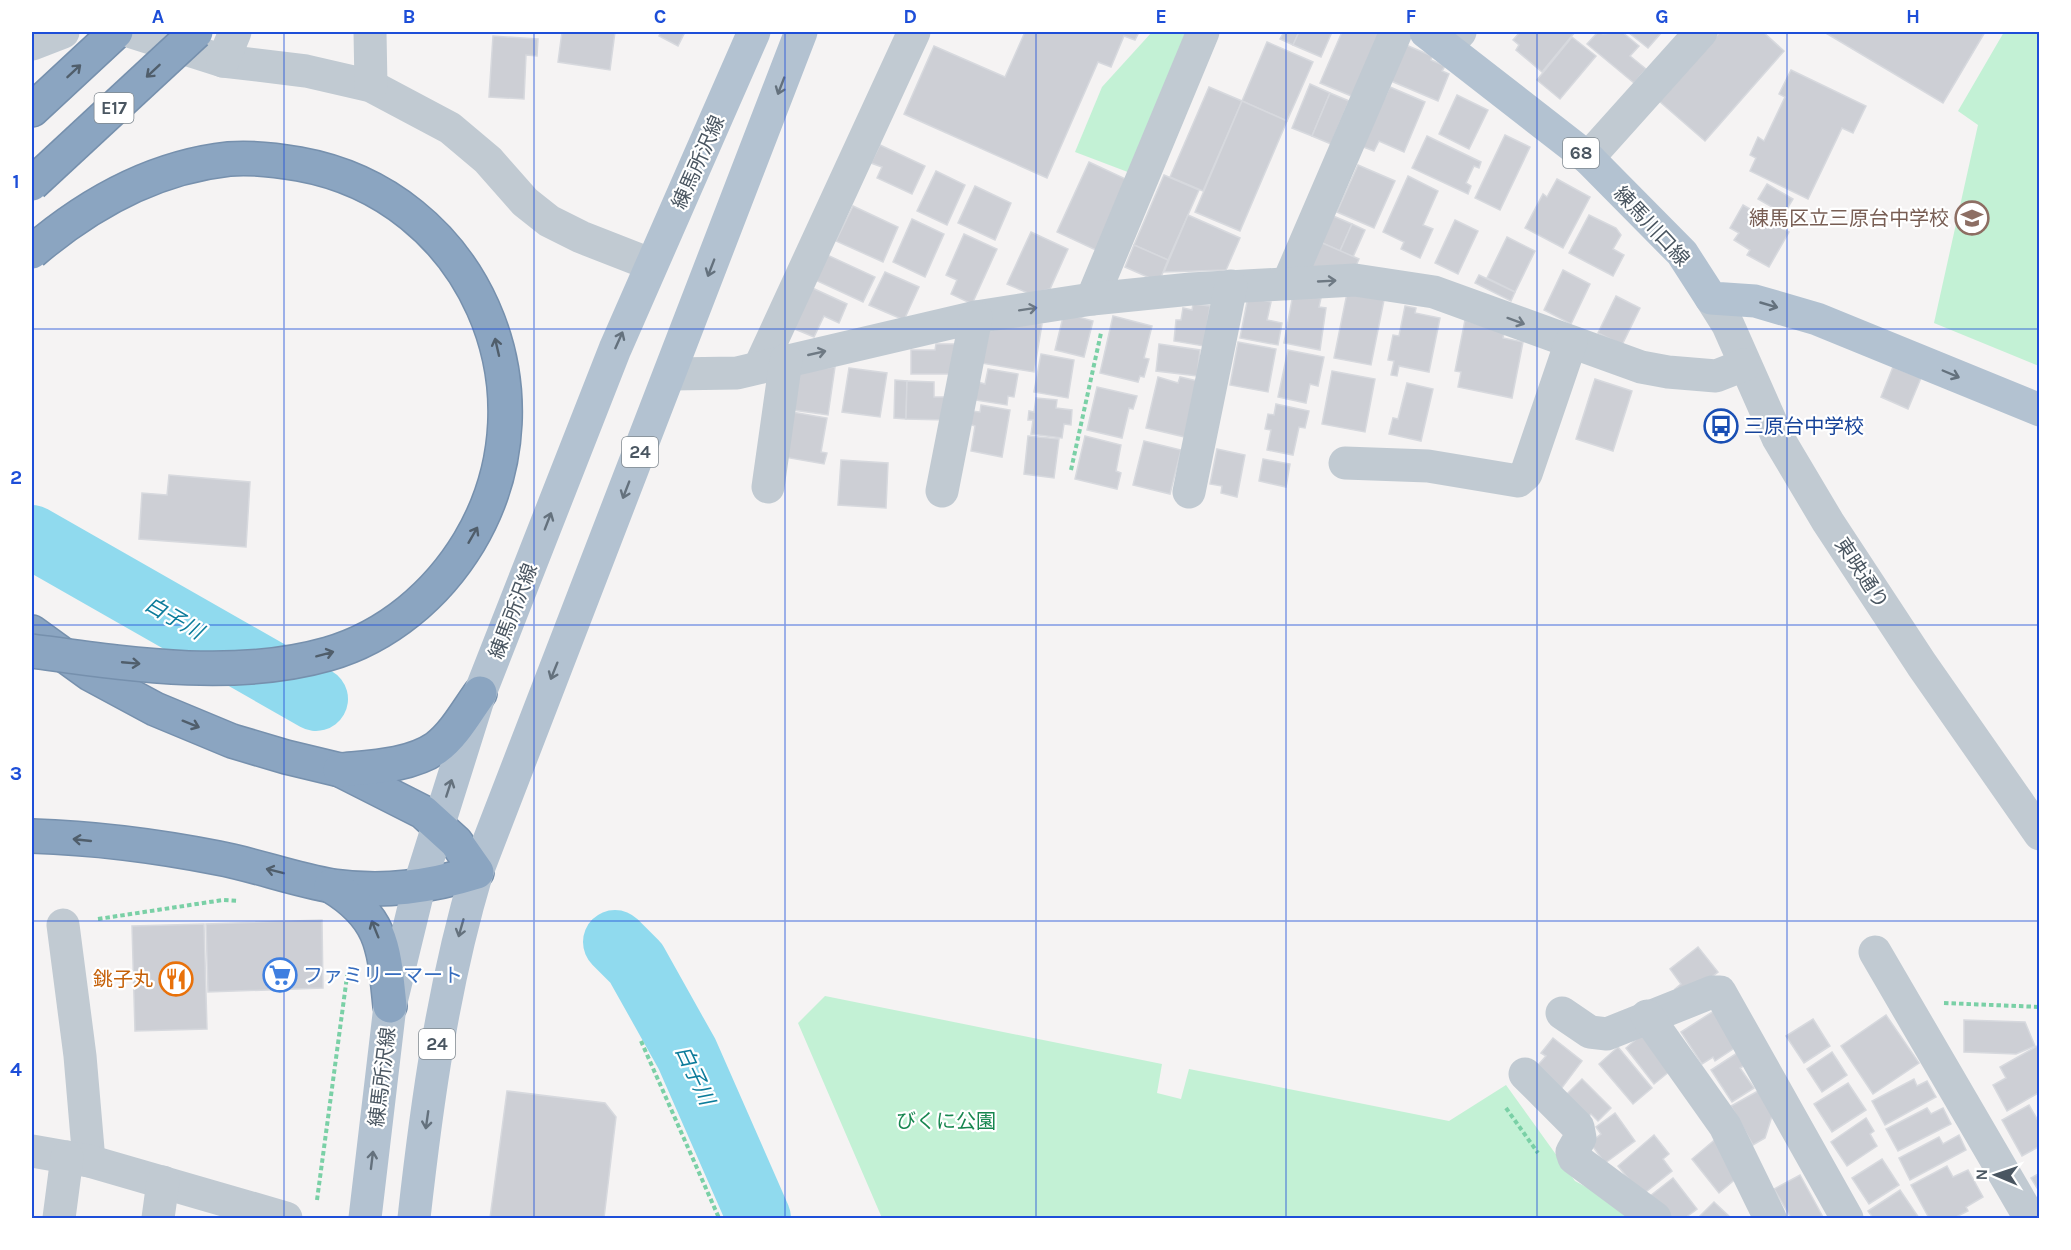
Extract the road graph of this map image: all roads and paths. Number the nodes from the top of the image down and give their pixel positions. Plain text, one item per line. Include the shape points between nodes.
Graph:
1 (63, 32) edge
2 (116, 32) edge
3 (132, 32) edge
4 (196, 32) edge
5 (236, 32) edge
6 (370, 32) edge
7 (754, 32) edge
8 (801, 32) edge
9 (914, 32) edge
10 (1203, 32) edge
11 (1396, 32) edge
12 (1701, 32) edge
13 (1444, 37) edge
14 (32, 44) edge
15 (223, 61) junction
16 (371, 86) junction
17 (32, 110) edge
18 (1588, 158) junction
19 (32, 184) edge
20 (32, 252) edge
21 (650, 264) junction
22 (1288, 283) junction
23 (1231, 286) junction
24 (1100, 298) junction
25 (1711, 298) junction
26 (976, 317) junction
27 (1571, 342) junction
28 (773, 363) junction
29 (1743, 365) junction
30 (671, 374) junction
31 (2040, 410) edge
32 (1345, 463) dead end
33 (1071, 470) dead end
34 (768, 487) dead end
35 (942, 491) dead end
36 (1189, 492) dead end
37 (32, 632) edge
38 (32, 651) edge
39 (480, 693) junction
40 (340, 770) junction
41 (438, 824) junction
42 (2040, 834) edge
43 (32, 836) edge
44 (477, 872) junction
45 (331, 886) junction
46 (419, 887) junction
47 (244, 901) dead end
48 (63, 925) joint
49 (1875, 952) dead end
50 (348, 967) dead end
51 (390, 1006) junction
52 (2040, 1007) edge
53 (1562, 1013) dead end
54 (1647, 1016) junction
55 (1914, 1017) junction
56 (641, 1041) dead end
57 (1525, 1074) dead end
58 (32, 1151) edge
59 (78, 1159) junction
60 (163, 1182) junction
61 (317, 1200) dead end
62 (59, 1218) edge
63 (158, 1218) edge
64 (280, 1218) edge
65 (364, 1218) edge
66 (414, 1218) edge
67 (719, 1218) edge
68 (1655, 1218) edge
69 (1770, 1218) edge
70 (1847, 1218) edge
71 (2030, 1218) edge

1 - 14 street
17 -> 2 highway
3 - 15 street
4 -> 19 highway, E17, bridge
5 - 15 street
6 - 16 street
7 - 21 main road, 練馬所沢線
8 -> 30 main road, 24
9 - 28 street
10 - 24 street
11 - 22 street
12 - 18 street
13 - 18 main road, 練馬川口線 / 68
15 - 16 street via 306,71
16 - 21 street via 450,128 549,221
18 - 25 main road, 練馬川口線 / 68 via 1682,253
38 -> 20 highway, bridge via 131,663 213,667 294,661 356,644 416,606 460,557 492,495 505,429 501,366 494,334 482,305 450,253 429,229 382,193 326,169 264,159 231,159 166,173 101,202
39 -> 21 main road, 練馬所沢線
22 - 23 street
22 -> 27 street via 1355,280 1434,292
23 - 24 street
23 - 36 street
26 -> 24 street
24 - 33 path
25 - 29 street, 東映通り via 1728,325
25 -> 31 main road via 1755,301 1817,319
28 -> 26 street
26 - 35 street
27 - 29 street via 1641,367 1668,372 1716,376
27 - 32 street via 1526,474 1518,481 1428,466
28 - 30 street via 737,372
28 - 34 street
29 - 42 street, 東映通り via 1778,438 1828,522
30 -> 44 main road, 24
37 -> 40 highway via 90,674 155,709 232,741
39 - 40 highway via 436,748 377,767
41 -> 39 main road, 練馬所沢線
40 - 41 highway via 423,812
41 - 44 highway
41 - 46 main road, 練馬所沢線
45 -> 43 highway via 218,858
44 - 46 highway
44 -> 66 main road, 24 via 440,1019
45 - 46 highway via 394,890
51 -> 45 highway via 383,955 369,916 354,900
46 - 51 main road, 練馬所沢線
47 - 48 path via 223,900
48 - 59 street via 80,1056
49 - 55 street
50 - 61 path
65 -> 51 main road, 練馬所沢線
52 - 55 path via 1940,1003
53 - 54 street via 1599,1035
54 - 69 street via 1725,1126
54 - 70 street via 1720,992
55 - 71 street
56 - 67 path
57 - 68 street via 1578,1127 1580,1138 1572,1152 1574,1158
58 - 59 street
59 - 60 street
59 - 62 street
60 - 63 street
60 - 64 street

